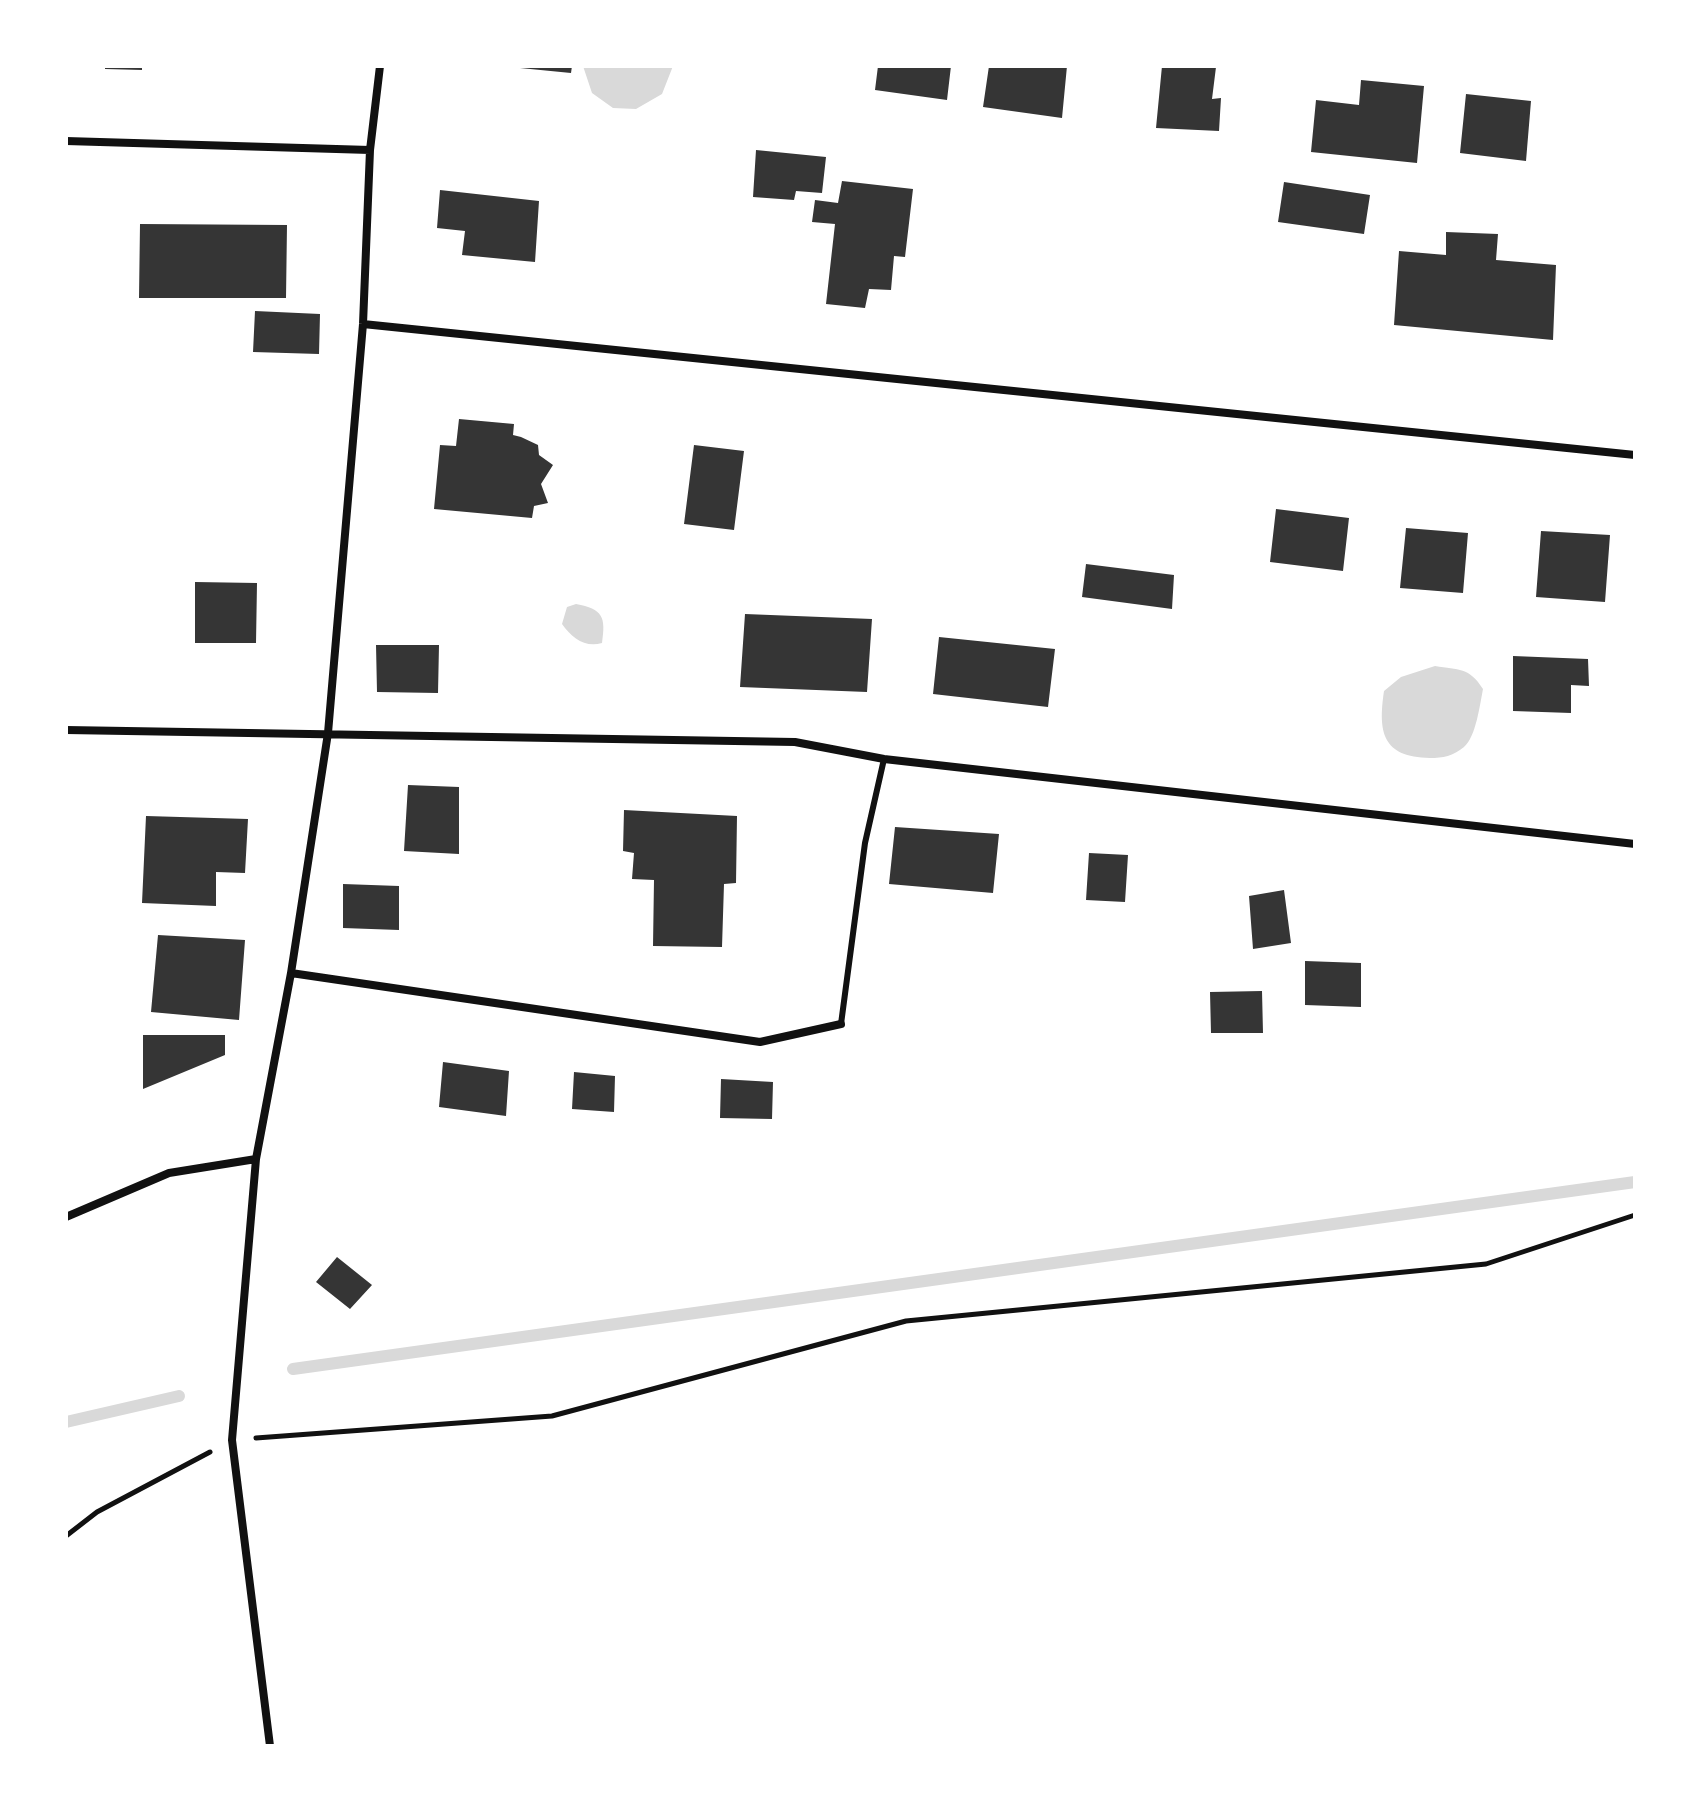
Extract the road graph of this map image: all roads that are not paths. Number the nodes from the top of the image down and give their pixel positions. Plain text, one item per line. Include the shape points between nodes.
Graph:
1 (380, 66) edge
2 (66, 141) edge
3 (370, 150) junction
4 (363, 324) junction
5 (1635, 455) edge
6 (66, 730) edge
7 (328, 733) junction
8 (884, 759) junction
9 (1635, 844) edge
10 (291, 973) junction
11 (841, 1024) joint
12 (256, 1159) junction
13 (66, 1217) edge
14 (270, 1746) edge

1 - 3 street
2 - 3 street
3 - 4 street
4 - 5 street
4 - 7 street
6 - 7 street
7 - 8 street via 795,742
7 - 10 street
8 - 9 street
8 - 11 lane via 865,843
10 - 11 street via 760,1042
10 - 12 street
12 - 13 street via 169,1173
12 - 14 street via 232,1440

